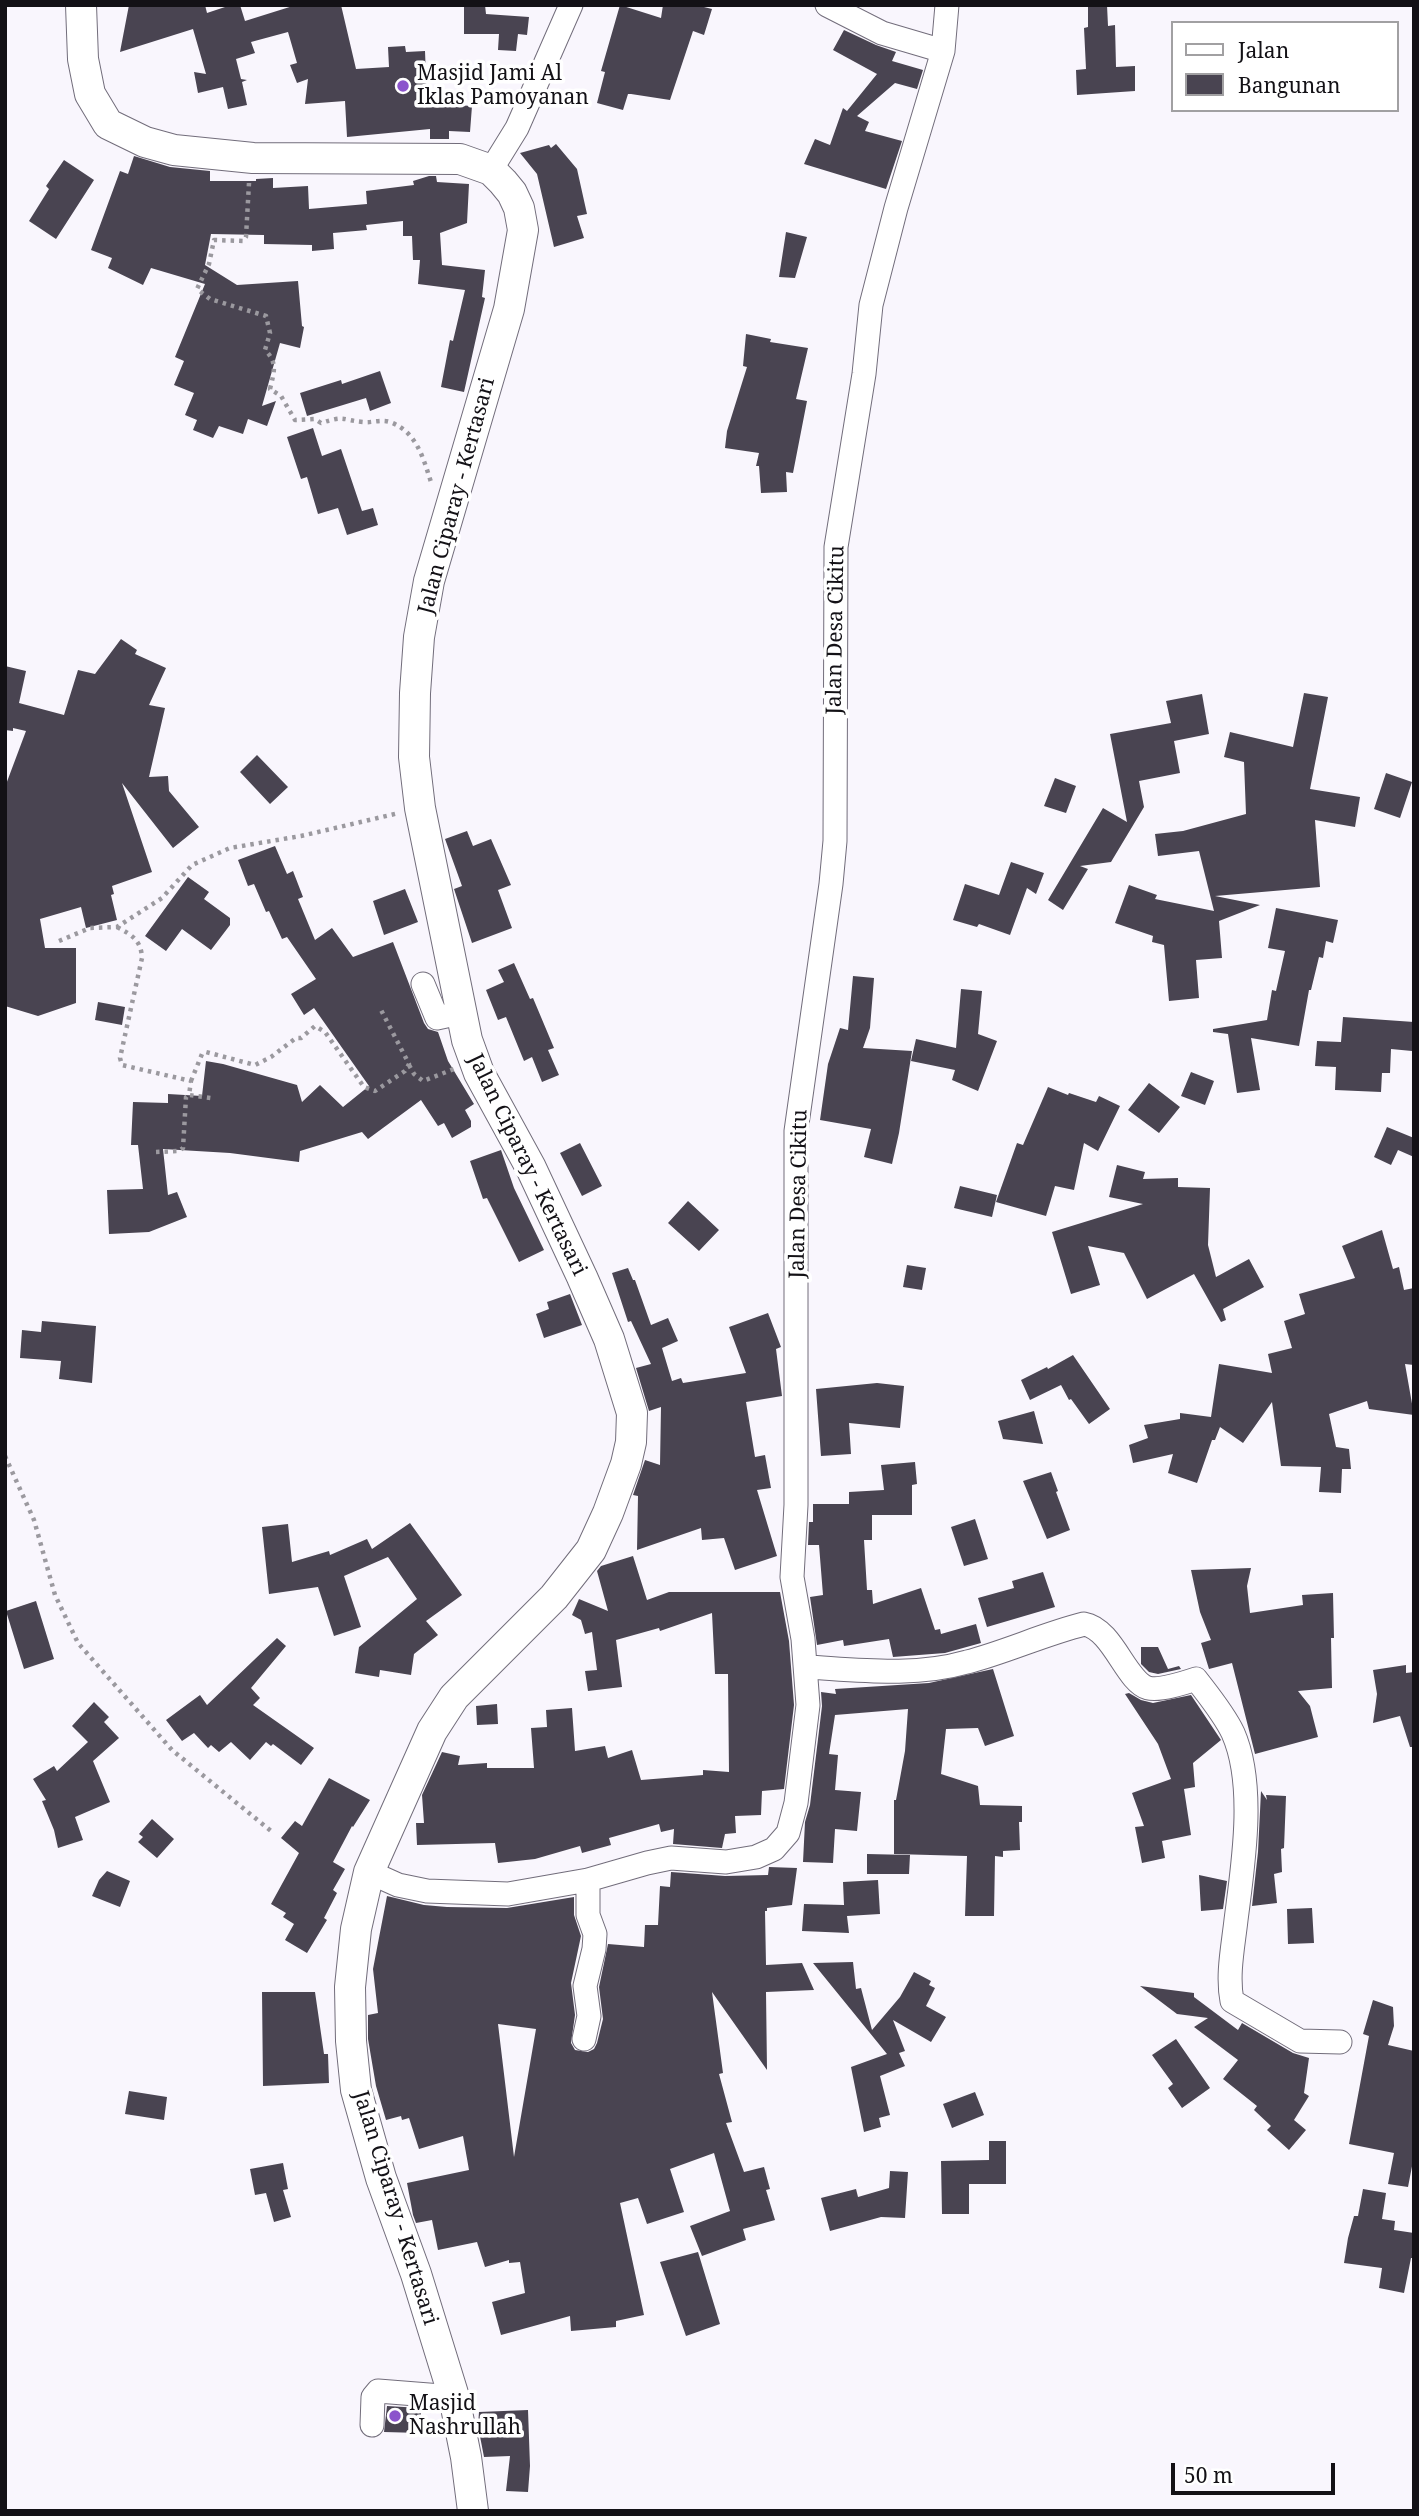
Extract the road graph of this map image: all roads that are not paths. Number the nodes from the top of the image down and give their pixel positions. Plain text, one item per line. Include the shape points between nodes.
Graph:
1 (82, 5) edge
2 (572, 5) edge
3 (827, 5) edge
4 (947, 5) edge
5 (943, 51) junction
6 (491, 170) junction
7 (423, 984) dead end
8 (460, 1013) junction
9 (807, 1667) junction
10 (369, 1872) junction
11 (588, 1880) junction
12 (584, 2039) dead end
13 (1340, 2042) dead end
14 (454, 2397) junction
15 (372, 2425) dead end
16 (473, 2511) edge

1 - 6 main road via 83,59 90,94 108,124 145,142 174,150 253,158 460,159
2 - 6 street via 517,128
3 - 5 street via 882,33
4 - 5 street, Jalan Desa Cikitu
5 - 9 street, Jalan Desa Cikitu via 871,305 836,547 835,841 796,1131 792,1577
6 - 8 main road, Jalan Ciparay - Kertasari via 512,193 523,230 509,309 429,581 419,637 413,723 420,808
7 - 8 street via 438,1018
8 - 10 main road, Jalan Ciparay - Kertasari via 479,1073 531,1168 609,1339 632,1413 631,1442 591,1550 554,1597 454,1697 432,1731
9 - 11 street, Jalan Desa Cikitu via 805,1741 796,1803 783,1841 757,1857 726,1862 671,1858
9 - 13 street via 884,1672 945,1667 1084,1624 1093,1625 1148,1688 1196,1679 1232,1732 1246,1787 1232,2001 1300,2041
10 - 11 street, Jalan Desa Cikitu via 398,1885 464,1894 508,1894
10 - 14 main road, Jalan Ciparay - Kertasari via 356,1929 350,1987 356,2090
11 - 12 street via 594,1949 585,1986 589,2016
14 - 15 street via 378,2391 373,2397
14 - 16 main road, Jalan Ciparay - Kertasari

